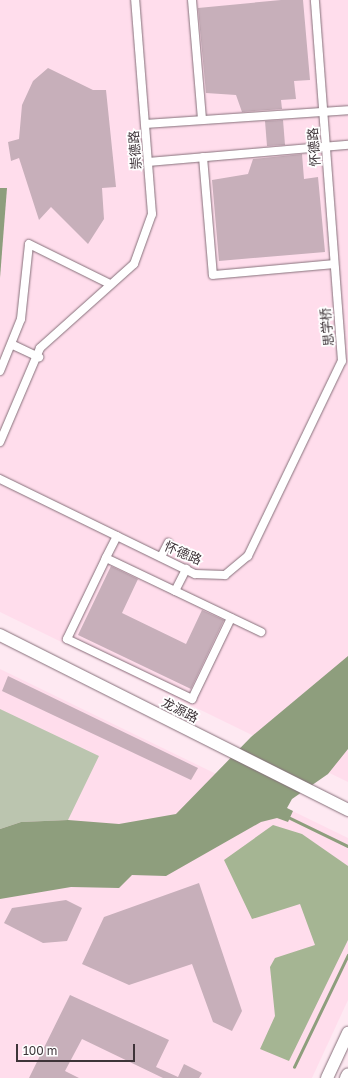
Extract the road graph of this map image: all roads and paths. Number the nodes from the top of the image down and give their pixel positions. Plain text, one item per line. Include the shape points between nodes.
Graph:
1 (135, 0) edge
2 (192, 0) edge
3 (315, 0) edge
4 (348, 110) edge
5 (324, 112) junction
6 (202, 120) junction
7 (145, 124) junction
8 (348, 145) edge
9 (326, 146) junction
10 (203, 157) junction
11 (148, 162) junction
12 (334, 264) junction
13 (110, 284) junction
14 (336, 291) joint
15 (13, 345) junction
16 (39, 357) junction
17 (342, 361) joint
18 (0, 371) edge
19 (0, 442) edge
20 (0, 479) edge
21 (117, 536) junction
22 (168, 543) dead end
23 (162, 557) junction
24 (106, 558) junction
25 (186, 569) junction
26 (175, 591) junction
27 (231, 618) junction
28 (261, 632) dead end
29 (0, 635) edge
30 (348, 810) edge
31 (348, 1033) edge
32 (348, 1074) edge
33 (326, 1078) edge
34 (346, 1078) edge

1 - 7 street, 崇德路
2 - 6 street
3 - 5 street, 怀德路
4 - 5 street
5 - 6 street
5 - 9 street, 怀德路
6 - 7 street
7 - 11 street, 崇德路
8 - 9 street
9 - 10 street
9 - 12 street, 怀德路
10 - 11 street
10 - 12 street via 213,275
11 - 13 street, 崇德路 via 152,214 134,264
12 - 14 street, 怀德路
13 - 15 street via 29,244 21,319
13 - 16 street, 崇德路 via 40,348
14 - 17 street, 思学桥
15 - 16 street
15 - 18 street
16 - 19 street, 崇德路
17 - 25 street, 怀德路 via 248,556 225,575 195,574
20 - 21 street, 怀德路
21 - 23 street, 怀德路
21 - 24 street
22 - 23 street
23 - 25 street, 怀德路
24 - 26 street
24 - 27 street via 67,639 192,699
25 - 26 street
26 - 27 street
27 - 28 street
29 - 30 main road, 龙源路
31 - 33 main road
32 - 34 main road

